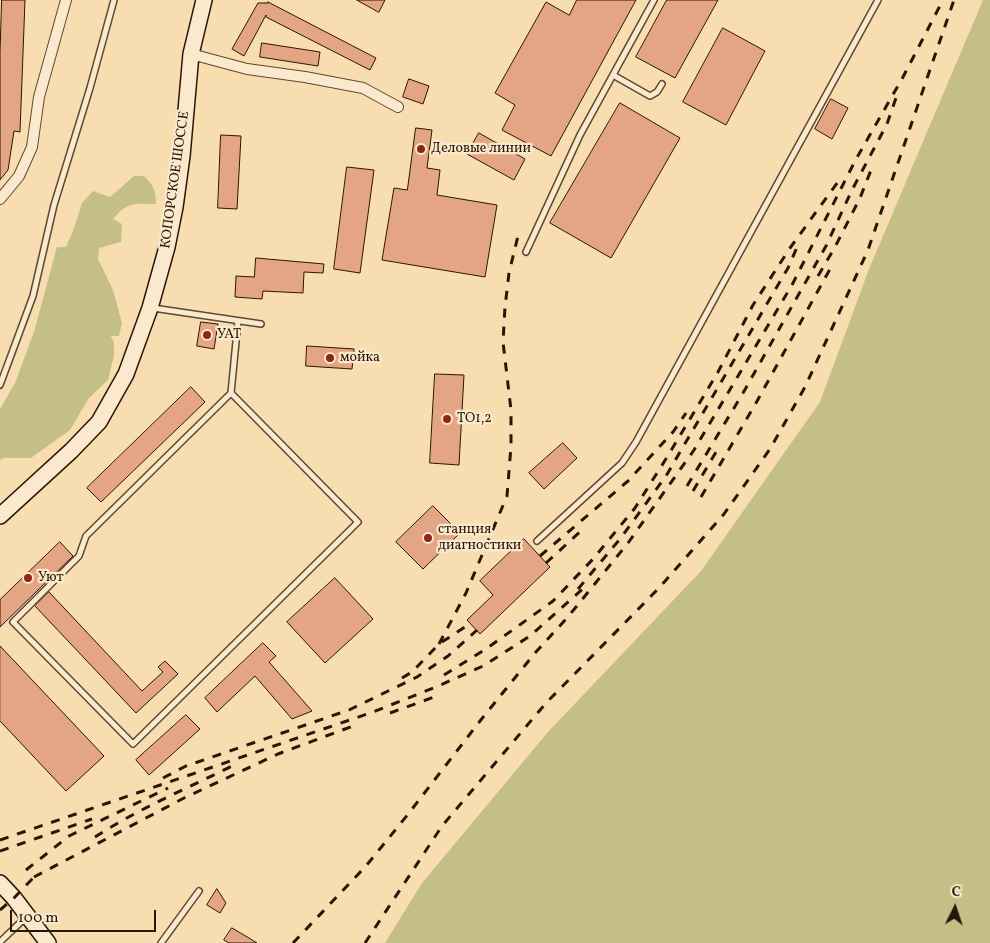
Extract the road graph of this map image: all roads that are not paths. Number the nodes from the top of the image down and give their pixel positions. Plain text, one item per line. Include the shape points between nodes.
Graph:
1 (66, 0) edge
2 (114, 0) edge
3 (204, 0) edge
4 (654, 0) edge
5 (878, 0) edge
6 (191, 54) junction
7 (613, 74) junction
8 (662, 84) dead end
9 (398, 107) dead end
10 (0, 200) edge
11 (526, 252) dead end
12 (150, 308) junction
13 (238, 321) junction
14 (261, 324) dead end
15 (0, 385) edge
16 (231, 393) junction
17 (0, 516) edge
18 (537, 541) dead end
19 (0, 883) edge
20 (199, 891) dead end
21 (28, 915) junction
22 (0, 942) edge
23 (48, 943) edge
24 (161, 943) edge

1 - 10 street via 39,96 32,147 19,176
2 - 15 lane via 54,205 33,296
3 - 6 main road, КОПОРСКОЕ ШОССЕ
4 - 7 lane
5 - 18 lane via 636,442 622,463
6 - 9 street via 247,69 363,88
6 - 12 main road, КОПОРСКОЕ ШОССЕ via 175,207
7 - 8 lane via 650,96
7 - 11 lane via 580,135
12 - 13 lane
12 - 17 main road, КОПОРСКОЕ ШОССЕ via 126,374 99,422
13 - 14 lane
13 - 16 lane
16 - 16 lane via 86,536 79,556 13,622 133,744 358,522
19 - 21 main road
20 - 24 lane
21 - 22 lane
21 - 23 main road

